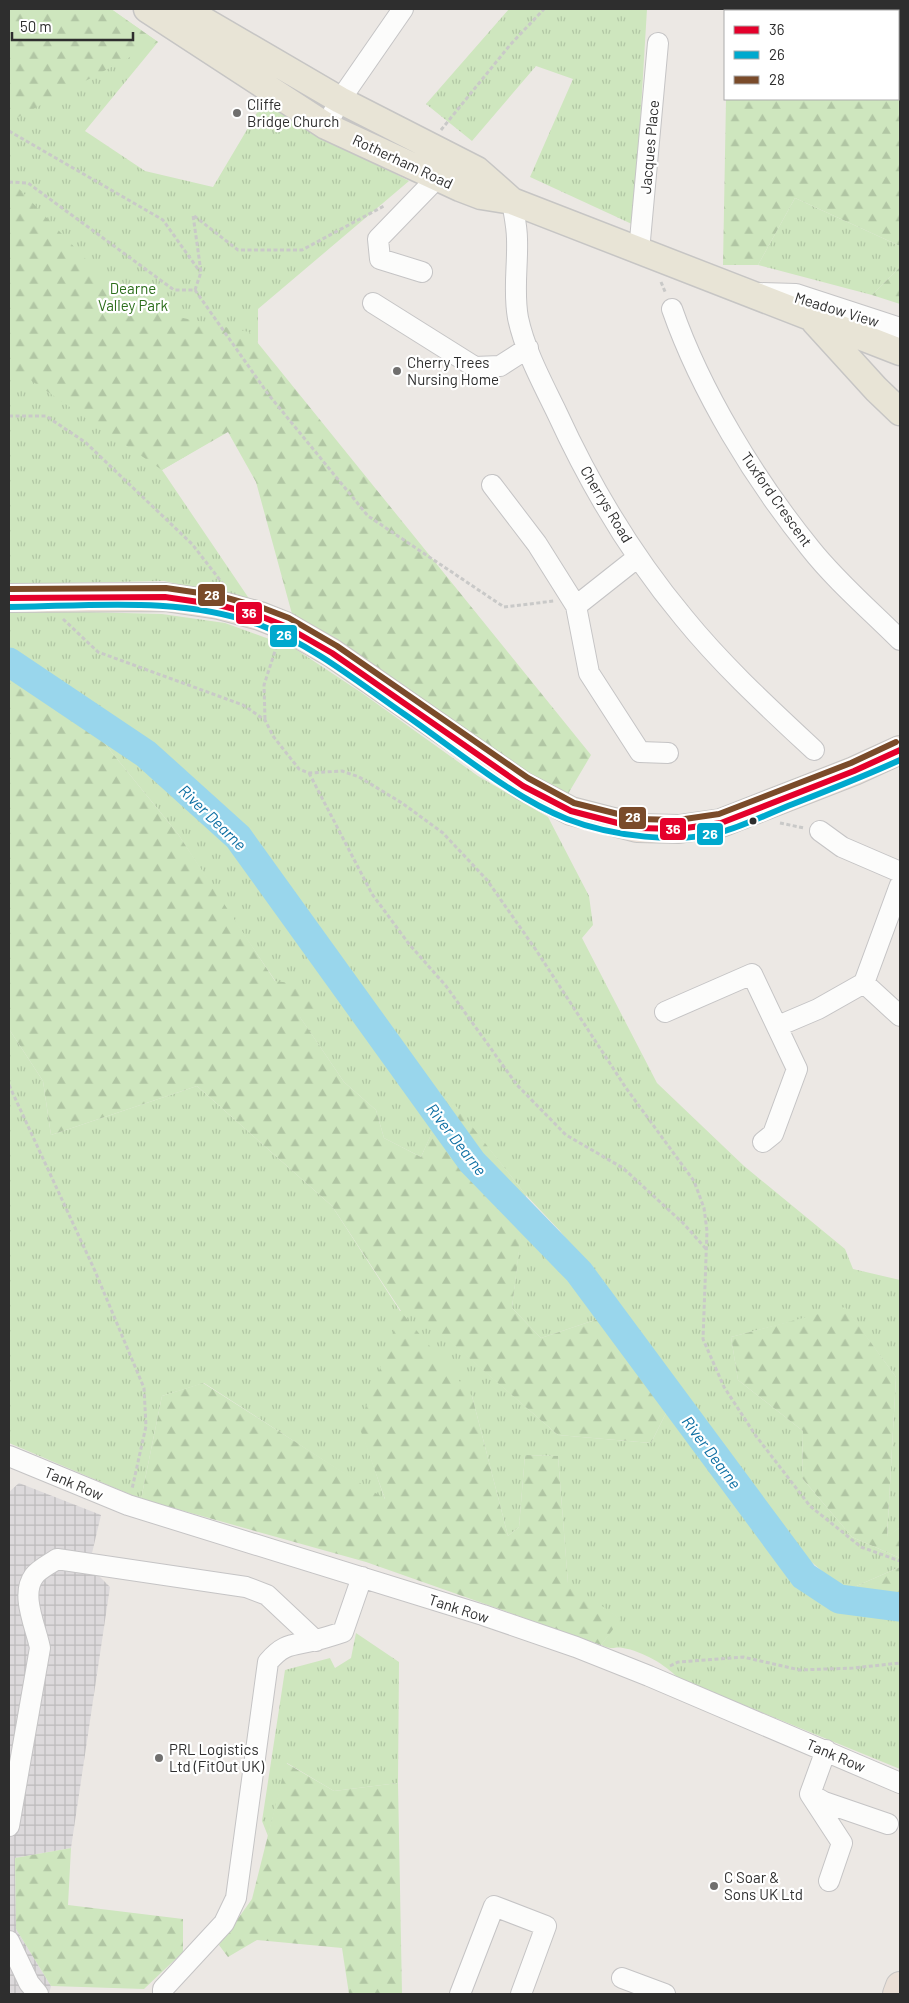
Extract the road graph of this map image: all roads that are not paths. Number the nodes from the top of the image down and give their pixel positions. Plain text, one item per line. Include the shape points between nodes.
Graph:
1 (147, 9) edge
2 (184, 9) edge
3 (403, 9) edge
4 (658, 43) dead end
5 (340, 100) junction
6 (326, 126) junction
7 (438, 177) junction
8 (512, 201) junction
9 (639, 250) junction
10 (422, 272) dead end
11 (744, 292) junction
12 (373, 303) dead end
13 (672, 309) dead end
14 (812, 318) junction
15 (900, 328) edge
16 (528, 348) junction
17 (900, 352) edge
18 (900, 412) edge
19 (492, 485) dead end
20 (638, 556) junction
21 (24, 598) edge
22 (576, 606) junction
23 (900, 640) edge
24 (814, 750) dead end
25 (900, 750) edge
26 (668, 753) dead end
27 (820, 831) dead end
28 (900, 872) edge
29 (900, 885) edge
30 (864, 983) junction
31 (665, 1012) dead end
32 (900, 1016) edge
33 (778, 1026) junction
34 (763, 1142) dead end
35 (9, 1456) edge
36 (362, 1577) junction
37 (316, 1641) junction
38 (826, 1750) junction
39 (900, 1783) edge
40 (810, 1794) junction
41 (888, 1824) dead end
42 (9, 1826) edge
43 (830, 1881) dead end
44 (9, 1941) edge
45 (622, 1978) dead end
46 (900, 1986) edge
47 (29, 1991) edge
48 (161, 1993) edge
49 (460, 1994) edge
50 (521, 1994) edge
51 (665, 1994) edge
52 (897, 1994) edge

1 - 6 main road, Rotherham Road
2 - 5 main road, Rotherham Road
3 - 5 street
4 - 9 street, Jacques Place
5 - 6 street
5 - 8 main road, Rotherham Road via 477,170
6 - 7 main road, Rotherham Road
7 - 8 main road, Rotherham Road via 481,196
7 - 10 street via 378,239 380,259
8 - 9 main road, Rotherham Road
8 - 16 street, Cherrys Road via 517,238 515,296
9 - 11 main road, Rotherham Road
11 - 14 main road, Rotherham Road
11 - 15 street, Meadow View via 796,294
12 - 16 street via 475,367 500,366
13 - 23 street, Tuxford Crescent via 701,377 764,488 811,549
14 - 17 main road, Rotherham Road
14 - 18 main road, Rotherham Road
16 - 20 street, Cherrys Road via 566,433
19 - 22 street via 537,544
20 - 22 street
20 - 24 street, Cherrys Road via 683,618 759,699
21 - 25 highway via 191,599 241,610 285,626 332,653 523,786 571,810 637,828 679,829 721,822
22 - 26 street via 589,673 607,702 640,752
27 - 28 street via 842,847
29 - 30 street
30 - 32 street
30 - 33 street via 818,1009
31 - 33 street via 748,967
33 - 34 street via 797,1069 773,1134
35 - 36 street, Tank Row via 128,1505
36 - 37 street via 343,1632
36 - 38 street, Tank Row via 520,1628 649,1676
37 - 42 street via 267,1595 246,1587 57,1559 34,1576 26,1599 40,1648
37 - 48 street via 293,1643 279,1650 268,1662 236,1898 224,1923
38 - 39 street, Tank Row
38 - 40 street
40 - 41 street
40 - 43 street via 842,1843
44 - 47 street
45 - 51 street
46 - 52 highway
49 - 50 street via 494,1906 546,1926

